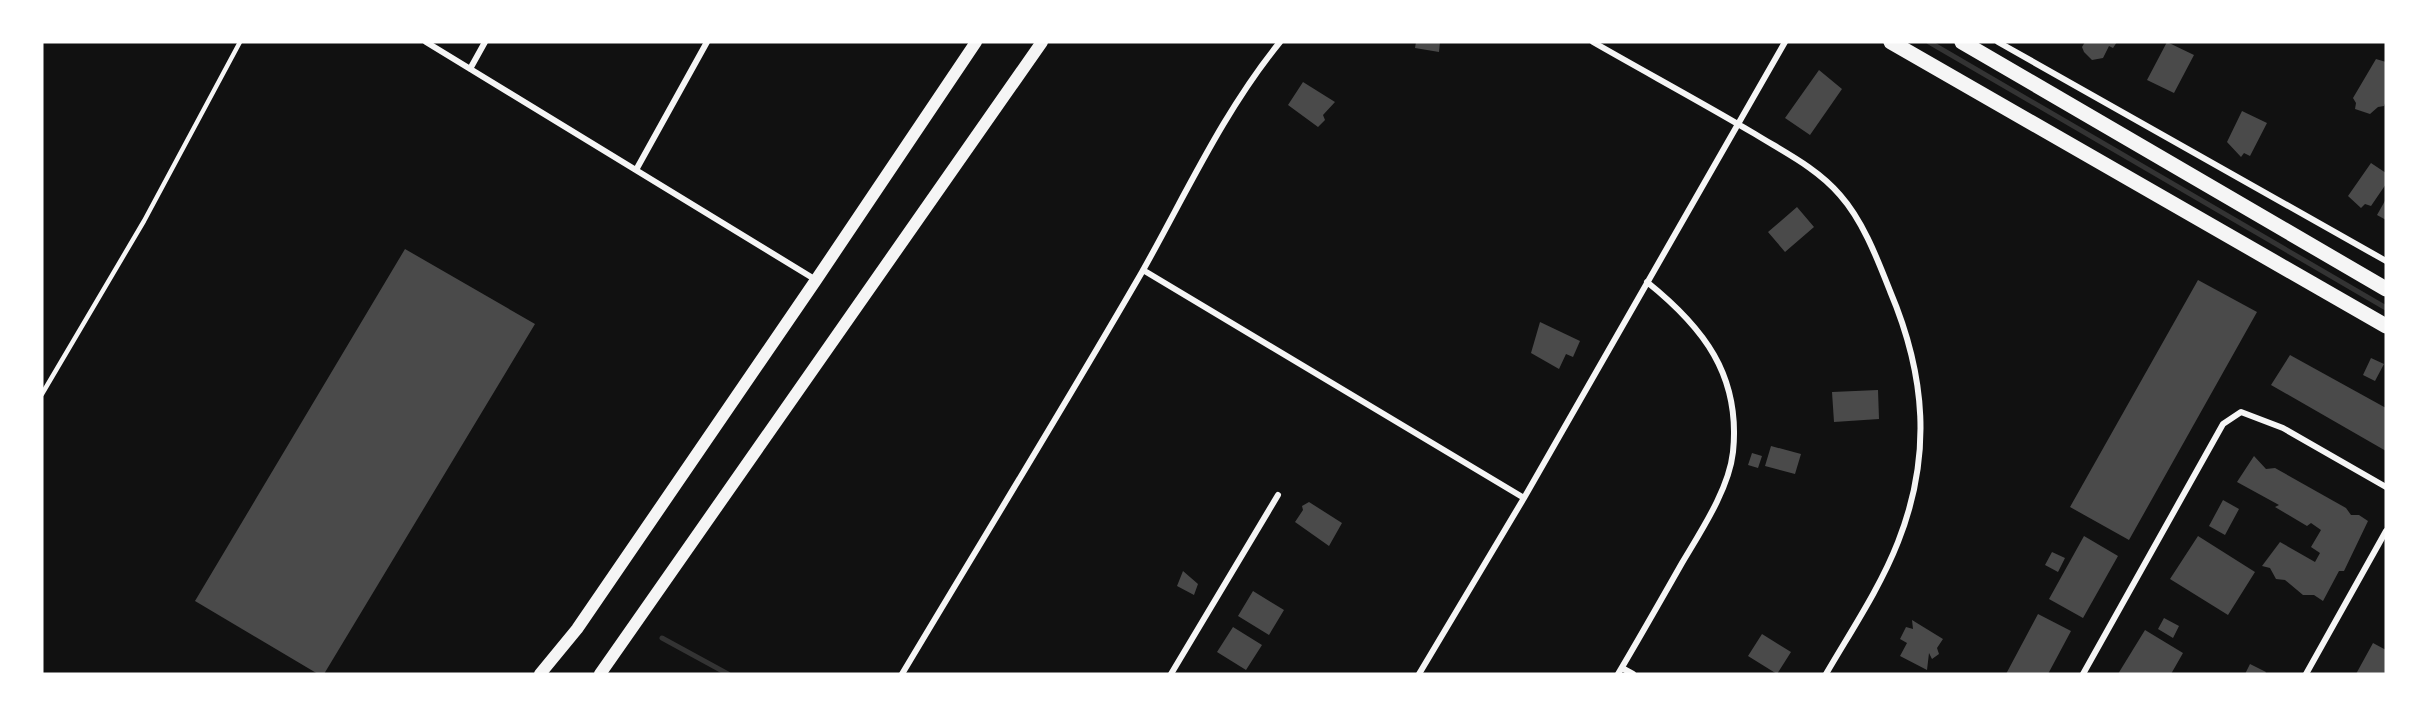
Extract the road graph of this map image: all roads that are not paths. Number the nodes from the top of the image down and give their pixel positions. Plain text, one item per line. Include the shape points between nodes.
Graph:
1 (240, 42) edge
2 (426, 42) edge
3 (485, 42) edge
4 (707, 42) edge
5 (976, 42) edge
6 (1042, 42) edge
7 (1280, 42) edge
8 (1593, 42) edge
9 (1785, 42) edge
10 (1891, 42) edge
11 (1962, 42) edge
12 (1998, 42) edge
13 (470, 69) junction
14 (1739, 125) junction
15 (636, 170) junction
16 (2386, 261) edge
17 (1143, 270) junction
18 (816, 280) junction
19 (1647, 282) junction
20 (2386, 290) edge
21 (2386, 326) edge
22 (42, 394) edge
23 (2386, 487) edge
24 (1278, 495) dead end
25 (1524, 498) junction
26 (2386, 531) edge
27 (1620, 671) edge
28 (540, 674) edge
29 (600, 674) edge
30 (902, 674) edge
31 (1171, 674) edge
32 (1419, 674) edge
33 (1633, 674) edge
34 (1826, 674) edge
35 (2083, 674) edge
36 (2306, 674) edge

1 - 22 lane via 144,221
2 - 13 street
3 - 13 street
4 - 15 street
5 - 18 main road
6 - 29 main road
7 - 17 street via 1255,73
8 - 14 street
9 - 14 street
10 - 21 main road
11 - 20 main road
12 - 16 street
13 - 15 street
14 - 19 street
14 - 34 street via 1804,164 1839,194 1860,224 1880,267 1915,364 1921,426 1918,475 1911,505 1880,580
15 - 18 street
17 - 25 street
17 - 30 street
18 - 28 main road via 577,629
19 - 25 street
19 - 27 street via 1677,306 1712,351 1732,406 1733,453 1709,517
23 - 35 street via 2283,428 2241,412 2223,424
24 - 31 street
25 - 32 street
26 - 36 street
27 - 33 street

